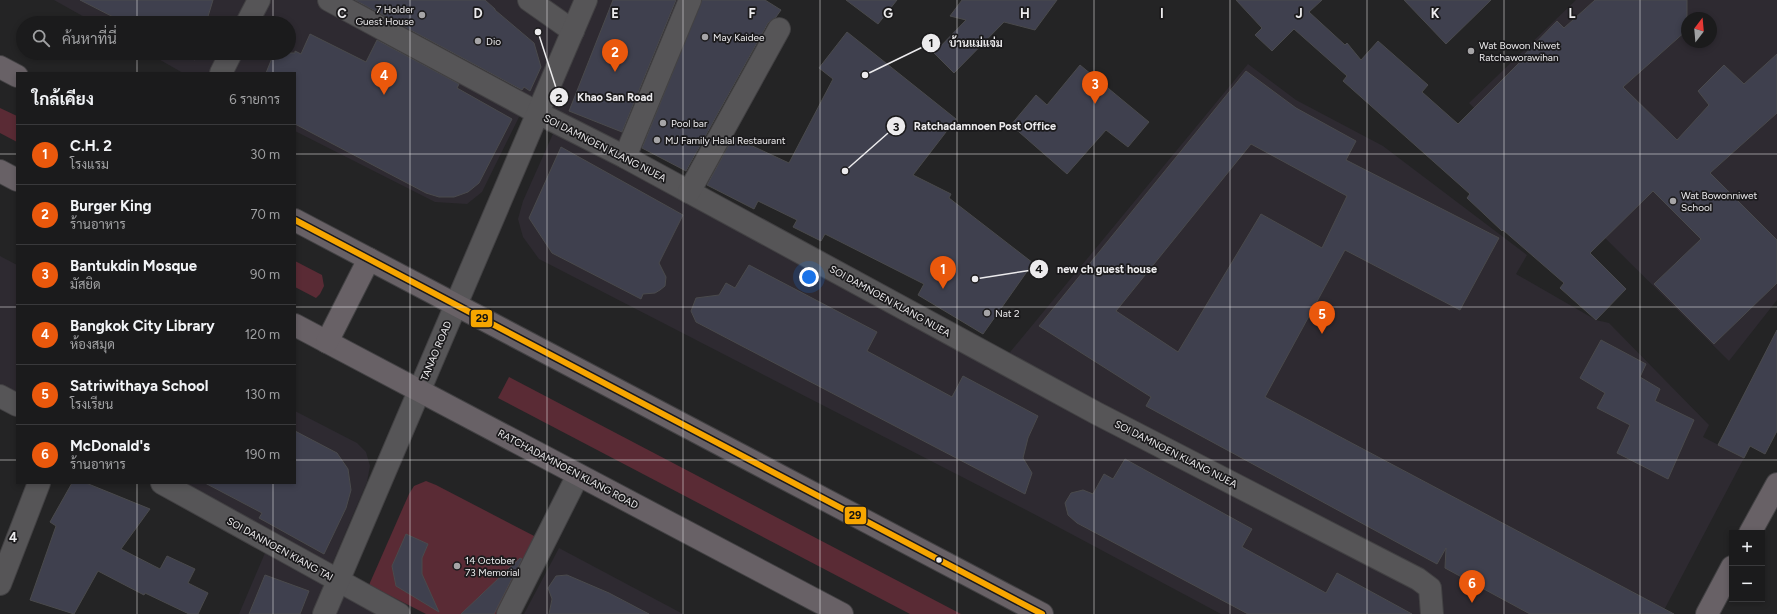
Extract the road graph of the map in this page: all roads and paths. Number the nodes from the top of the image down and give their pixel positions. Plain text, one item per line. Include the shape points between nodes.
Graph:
1 (259, 0) edge
2 (329, 0) edge
3 (529, 0) edge
4 (586, 0) edge
5 (690, 0) edge
6 (251, 16) edge
7 (779, 29) dead end
8 (573, 31) junction
9 (228, 60) edge
10 (0, 67) edge
11 (222, 72) edge
12 (16, 75) edge
13 (538, 113) junction
14 (625, 157) junction
15 (0, 171) edge
16 (16, 179) edge
17 (689, 192) junction
18 (296, 221) edge
19 (369, 259) junction
20 (456, 305) junction
21 (296, 326) edge
22 (327, 342) junction
23 (419, 390) junction
24 (0, 396) edge
25 (16, 404) edge
26 (578, 474) junction
27 (39, 484) edge
28 (164, 484) edge
29 (1777, 484) edge
30 (1752, 530) edge
31 (1729, 573) edge
32 (338, 581) junction
33 (0, 584) edge
34 (324, 614) edge
35 (399, 614) edge
36 (508, 614) edge
37 (842, 614) edge
38 (1042, 614) edge
39 (1432, 614) edge
40 (1707, 614) edge

1 - 6 street
2 - 13 street, SOI DAMNOEN KLANG NUEA
3 - 8 street
4 - 8 street, TANAO ROAD
5 - 14 street
7 - 17 street
8 - 13 street, TANAO ROAD
9 - 11 street
10 - 12 main road
13 - 14 street, SOI DAMNOEN KLANG NUEA
13 - 20 street, TANAO ROAD
14 - 17 street, SOI DAMNOEN KLANG NUEA
15 - 16 main road
17 - 39 street, SOI DAMNOEN KLANG NUEA via 1096,413 1418,580 1430,588
18 - 19 main road
19 - 20 main road
19 - 22 main road
20 - 23 street, TANAO ROAD
20 - 38 main road
21 - 22 main road, RATCHADAMNOEN KLANG ROAD
22 - 23 main road, RATCHADAMNOEN KLANG ROAD
23 - 26 main road, RATCHADAMNOEN KLANG ROAD
23 - 32 street, TANAO ROAD
24 - 25 street
26 - 36 street
26 - 37 main road, RATCHADAMNOEN KLANG ROAD
27 - 33 street
28 - 32 street, SOI DANNOEN KIANG TAI
29 - 30 main road
31 - 40 main road
32 - 34 street, TANAO ROAD
32 - 35 street, SOI DANNOEN KIANG TAI

